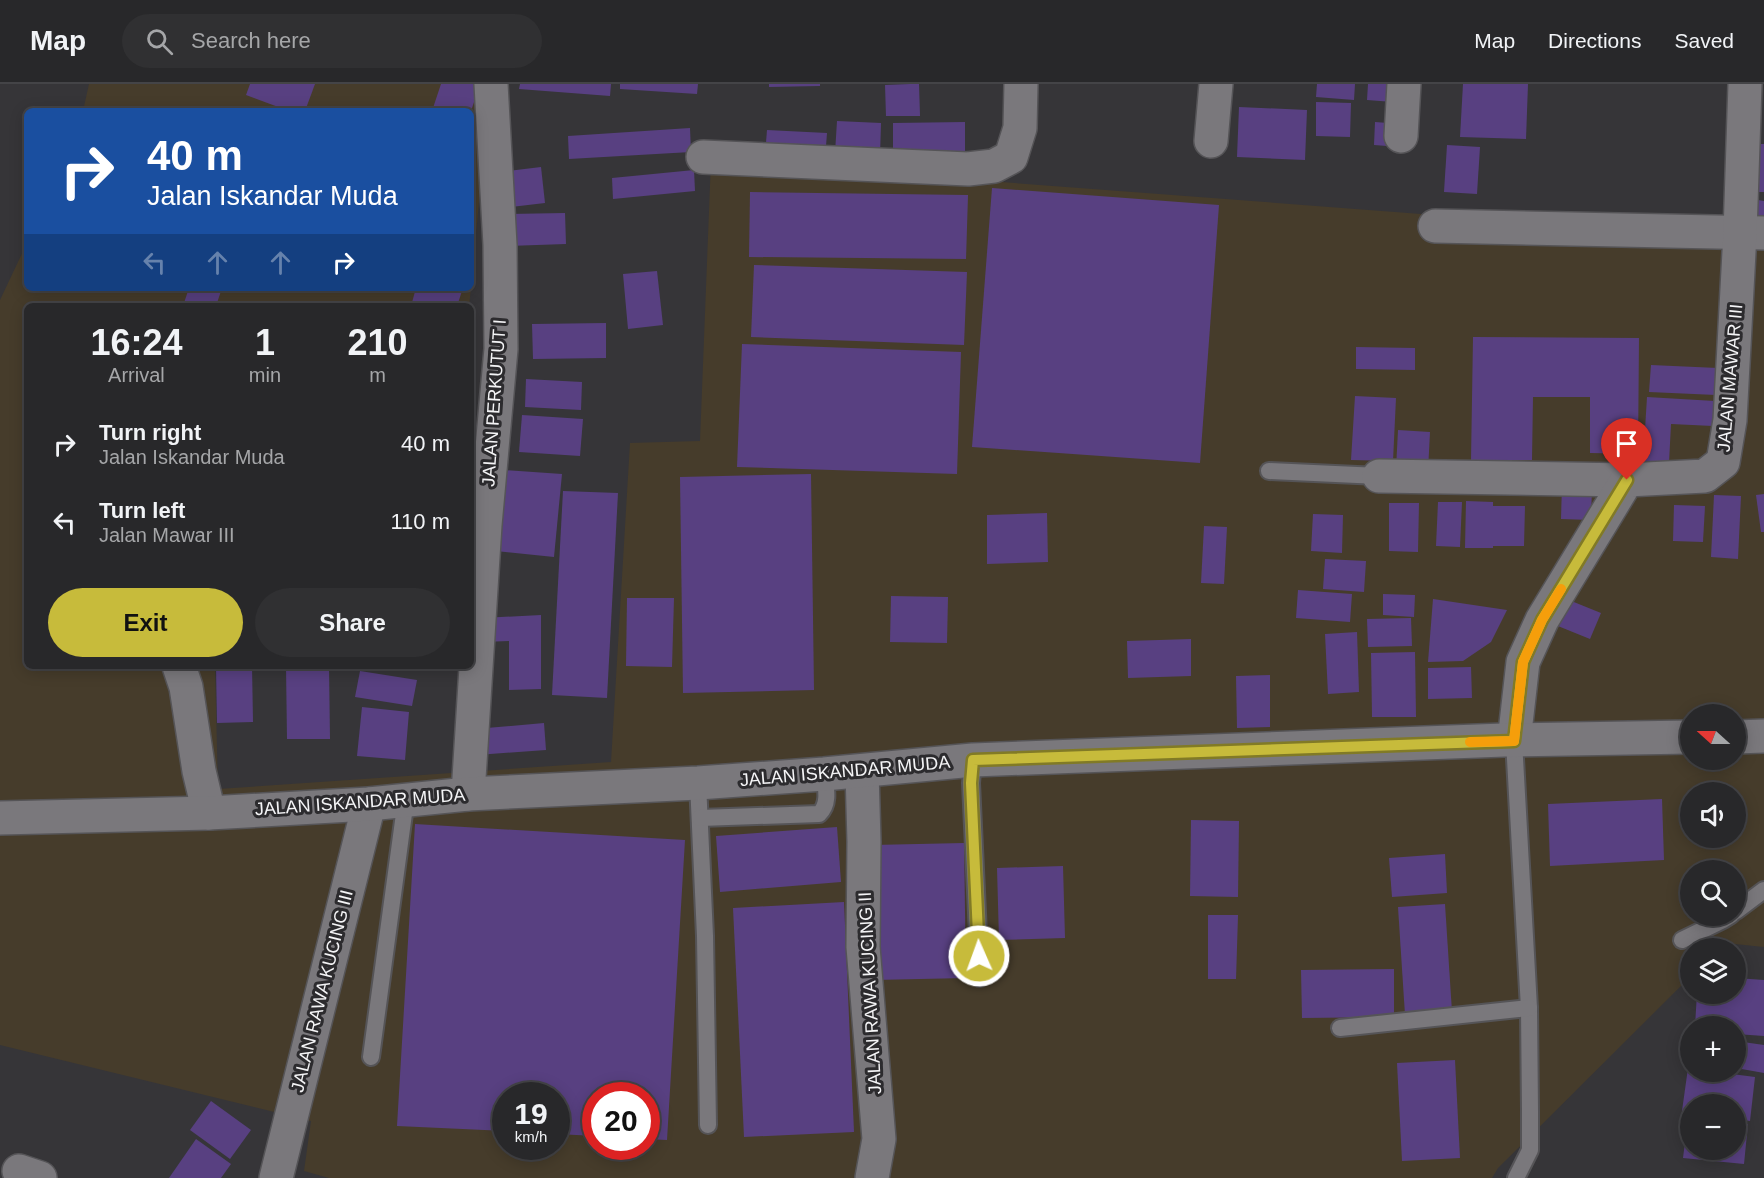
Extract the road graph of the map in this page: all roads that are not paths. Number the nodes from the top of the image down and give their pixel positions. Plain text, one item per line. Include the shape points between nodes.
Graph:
1 (491, 84) edge
2 (1021, 84) edge
3 (1216, 84) edge
4 (1404, 84) edge
5 (1745, 84) edge
6 (1401, 136) dead end
7 (1211, 141) dead end
8 (703, 157) dead end
9 (1435, 226) dead end
10 (1752, 233) edge
11 (1269, 471) dead end
12 (1378, 476) joint
13 (1627, 480) junction
14 (180, 669) edge
15 (1746, 736) edge
16 (1764, 736) edge
17 (1680, 737) edge
18 (1514, 741) junction
19 (973, 760) junction
20 (862, 771) junction
21 (824, 774) junction
22 (698, 783) junction
23 (468, 794) junction
24 (406, 800) junction
25 (369, 804) junction
26 (209, 813) junction
27 (0, 818) edge
28 (700, 818) junction
29 (1764, 890) edge
30 (1746, 904) edge
31 (1711, 926) edge
32 (1686, 938) edge
33 (980, 978) dead end
34 (1529, 1008) junction
35 (1340, 1028) dead end
36 (371, 1057) dead end
37 (708, 1125) dead end
38 (276, 1178) edge
39 (873, 1178) edge
40 (1516, 1178) edge

1 - 23 street, JALAN PERKUTUT I via 501,349
2 - 8 street via 1020,128 1011,157 994,166 968,169
3 - 7 street
4 - 6 street
5 - 10 street, JALAN MAWAR III
9 - 10 street
10 - 13 street, JALAN MAWAR III via 1723,462 1705,476
11 - 12 lane
12 - 13 street, JALAN MAWAR III
13 - 18 street via 1542,620 1523,662
14 - 26 street
15 - 16 street
17 - 18 street, JALAN ISKANDAR MUDA
18 - 19 street, JALAN ISKANDAR MUDA
18 - 34 lane
19 - 20 street, JALAN ISKANDAR MUDA
19 - 33 lane
20 - 21 street, JALAN ISKANDAR MUDA
20 - 39 street, JALAN RAWA KUCING II via 863,947 879,1139
21 - 22 street, JALAN ISKANDAR MUDA
21 - 28 lane via 826,802 819,814
22 - 23 street, JALAN ISKANDAR MUDA
22 - 28 lane
23 - 24 street, JALAN ISKANDAR MUDA
24 - 25 street, JALAN ISKANDAR MUDA
24 - 36 lane
25 - 26 street, JALAN ISKANDAR MUDA
25 - 38 street, JALAN RAWA KUCING III
26 - 27 street, JALAN ISKANDAR MUDA
28 - 37 lane
29 - 30 lane
31 - 32 lane
34 - 35 lane
34 - 40 lane via 1530,1150

